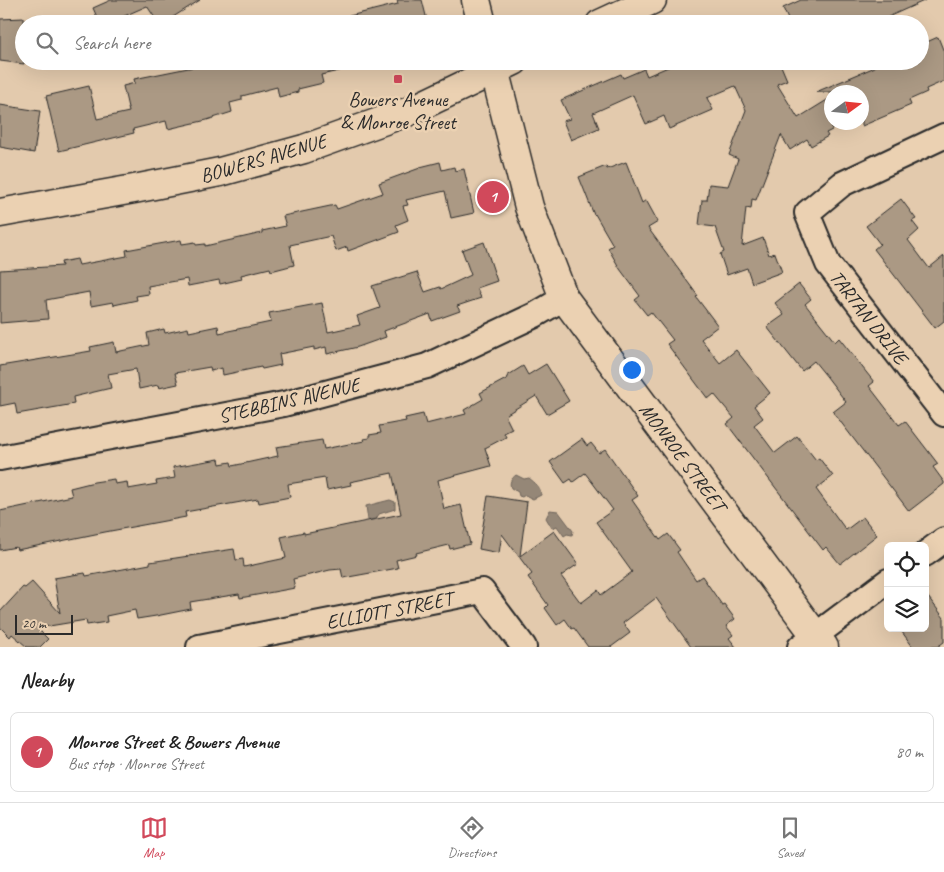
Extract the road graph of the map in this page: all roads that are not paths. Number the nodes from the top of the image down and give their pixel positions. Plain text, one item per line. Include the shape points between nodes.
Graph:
1 (476, 0) edge
2 (652, 0) edge
3 (480, 15) edge
4 (620, 15) edge
5 (489, 70) edge
6 (501, 70) edge
7 (944, 136) edge
8 (0, 213) edge
9 (564, 298) junction
10 (944, 414) edge
11 (0, 458) edge
12 (944, 540) edge
13 (929, 551) edge
14 (884, 584) edge
15 (814, 643) edge
16 (199, 647) edge
17 (524, 647) edge

1 - 3 main road
2 - 4 main road
5 - 8 main road, BOWERS AVENUE via 410,111 304,149 220,172
6 - 9 main road, MONROE STREET via 529,207
7 - 10 street, TARTAN DRIVE via 842,184 807,213 828,264
9 - 11 street, STEBBINS AVENUE via 427,366 284,404
9 - 15 main road, MONROE STREET
12 - 13 street
14 - 15 street
16 - 17 street, ELLIOTT STREET via 482,592

